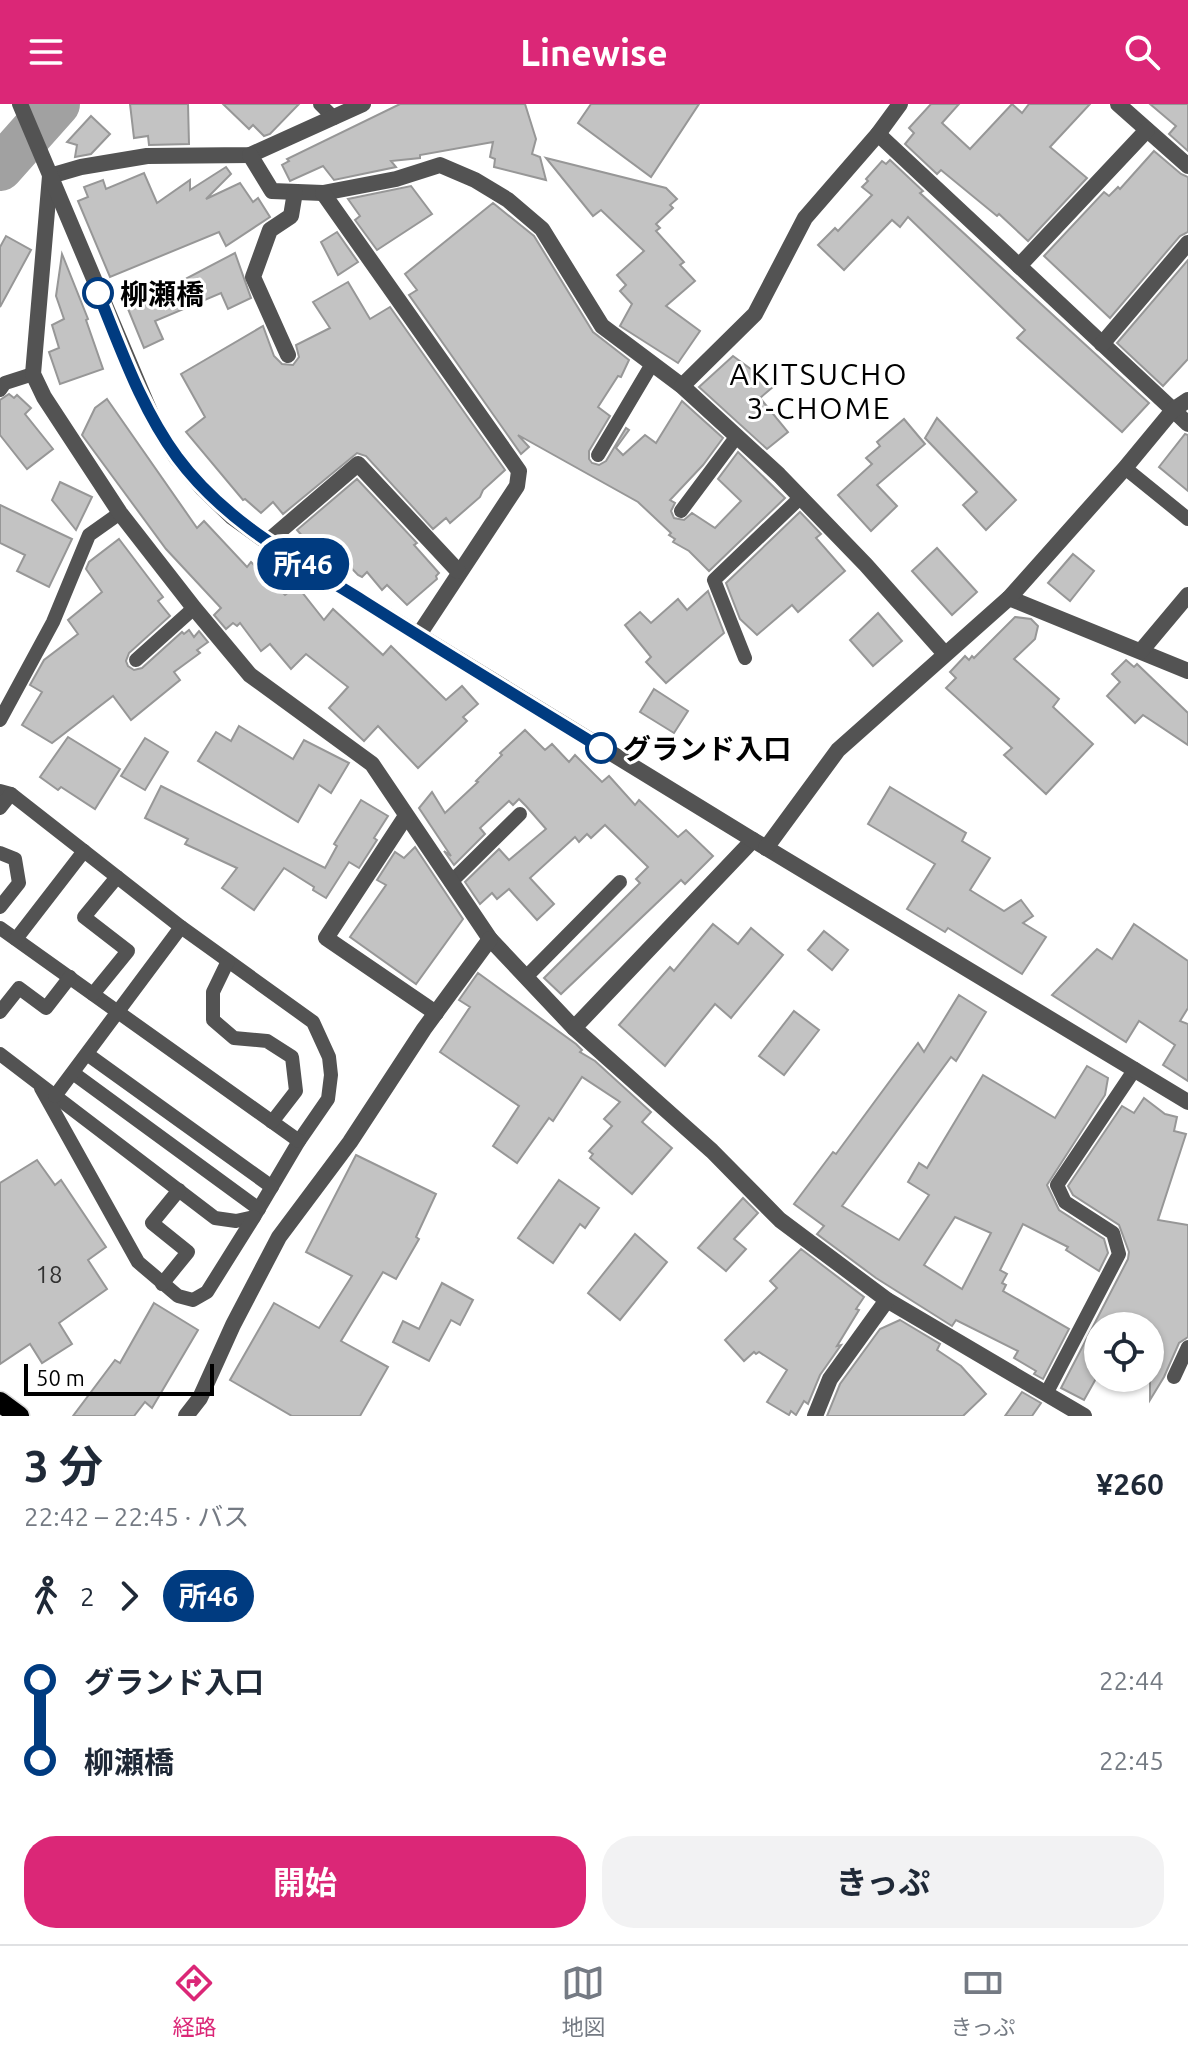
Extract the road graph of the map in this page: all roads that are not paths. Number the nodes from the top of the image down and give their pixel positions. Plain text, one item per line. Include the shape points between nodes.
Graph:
1 (20, 104) edge
2 (320, 104) edge
3 (363, 104) edge
4 (900, 104) edge
5 (1118, 104) edge
6 (334, 118) junction
7 (1147, 130) junction
8 (878, 134) junction
9 (250, 155) junction
10 (1188, 166) edge
11 (49, 173) junction
12 (295, 192) junction
13 (323, 193) junction
14 (1188, 243) edge
15 (1019, 266) junction
16 (1102, 344) junction
17 (288, 355) dead end
18 (652, 364) junction
19 (33, 374) junction
20 (682, 386) junction
21 (0, 390) edge
22 (1188, 400) edge
23 (1173, 410) junction
24 (1188, 424) edge
25 (737, 436) junction
26 (598, 455) dead end
27 (1125, 468) junction
28 (801, 497) junction
29 (681, 511) dead end
30 (120, 513) junction
31 (1188, 519) edge
32 (267, 542) junction
33 (458, 571) junction
34 (1188, 595) edge
35 (1009, 598) junction
36 (194, 608) junction
37 (418, 636) junction
38 (1141, 651) junction
39 (945, 654) junction
40 (745, 658) dead end
41 (136, 660) dead end
42 (1188, 671) edge
43 (0, 720) edge
44 (5, 793) edge
45 (0, 808) edge
46 (520, 814) dead end
47 (406, 816) junction
48 (760, 844) junction
49 (84, 851) junction
50 (0, 853) edge
51 (117, 877) junction
52 (451, 882) junction
53 (620, 882) dead end
54 (0, 907) edge
55 (181, 927) junction
56 (0, 928) edge
57 (16, 939) junction
58 (490, 939) junction
59 (228, 961) junction
60 (70, 977) junction
61 (526, 977) junction
62 (93, 994) junction
63 (0, 1012) edge
64 (118, 1012) junction
65 (436, 1013) junction
66 (574, 1028) junction
67 (0, 1054) edge
68 (87, 1054) junction
69 (1135, 1069) junction
70 (73, 1073) junction
71 (39, 1084) junction
72 (55, 1096) junction
73 (1188, 1102) edge
74 (272, 1122) junction
75 (299, 1141) junction
76 (272, 1187) junction
77 (179, 1190) junction
78 (256, 1213) junction
79 (162, 1284) junction
80 (887, 1300) junction
81 (1188, 1347) edge
82 (1174, 1377) dead end
83 (1046, 1394) junction
84 (186, 1416) edge
85 (815, 1416) edge
86 (1084, 1416) edge

1 - 11 street
2 - 6 lane
3 - 6 street
4 - 8 street
5 - 7 street
6 - 9 street
7 - 10 street
7 - 15 street
8 - 15 street
8 - 20 street via 805,218 755,314
9 - 11 street via 147,156
9 - 12 street via 272,191
11 - 19 street
11 - 32 street via 154,421 203,489
12 - 13 street
12 - 17 street via 291,216 270,230 253,277
13 - 18 street via 440,165 475,180 542,229 602,326
13 - 33 street via 519,471 517,486
14 - 16 street
15 - 16 street
16 - 23 street
18 - 20 street
18 - 26 lane
19 - 21 lane via 5,383
19 - 30 street
20 - 25 street
22 - 23 street
23 - 24 street
23 - 27 street
25 - 28 street
25 - 29 lane
27 - 31 lane
27 - 35 street
28 - 39 street
28 - 40 lane via 714,580
30 - 36 street
30 - 43 lane via 89,535 53,622
32 - 33 street via 358,464
32 - 37 street
33 - 37 street
34 - 38 street
35 - 38 street
35 - 39 street
36 - 41 lane
36 - 47 street via 250,675 372,764
37 - 48 street
38 - 42 street
39 - 48 street via 838,750
44 - 45 lane
44 - 49 lane
46 - 52 lane
47 - 52 street
47 - 65 street via 326,938
48 - 66 street
48 - 69 street
49 - 51 lane
49 - 57 lane
50 - 54 lane via 15,859 19,883
51 - 55 lane
51 - 62 lane via 84,917 128,951
52 - 58 street
53 - 61 lane
55 - 59 lane
55 - 64 lane
56 - 57 lane
57 - 60 lane
58 - 61 street
58 - 65 street
59 - 74 lane via 213,992 213,1020 234,1038 267,1041 292,1057 296,1091
59 - 75 lane via 313,1022 329,1057 328,1099
60 - 62 lane
60 - 63 lane via 46,1008 19,988
61 - 66 street
62 - 64 lane
64 - 68 lane
64 - 74 lane
65 - 84 street via 279,1237 200,1398
66 - 80 street via 712,1151 780,1220
67 - 71 lane
68 - 70 lane
68 - 76 lane
69 - 73 street
69 - 83 lane via 1057,1185 1065,1202 1113,1233 1119,1254
70 - 72 lane
70 - 78 lane
71 - 72 lane
71 - 79 lane via 138,1262
72 - 77 lane
74 - 75 lane
75 - 76 lane
76 - 78 lane
77 - 78 lane via 215,1218 236,1221
77 - 79 lane via 152,1223 188,1252
78 - 79 lane via 207,1292 193,1300
80 - 83 street
80 - 85 street via 830,1379
81 - 82 lane
83 - 86 street

